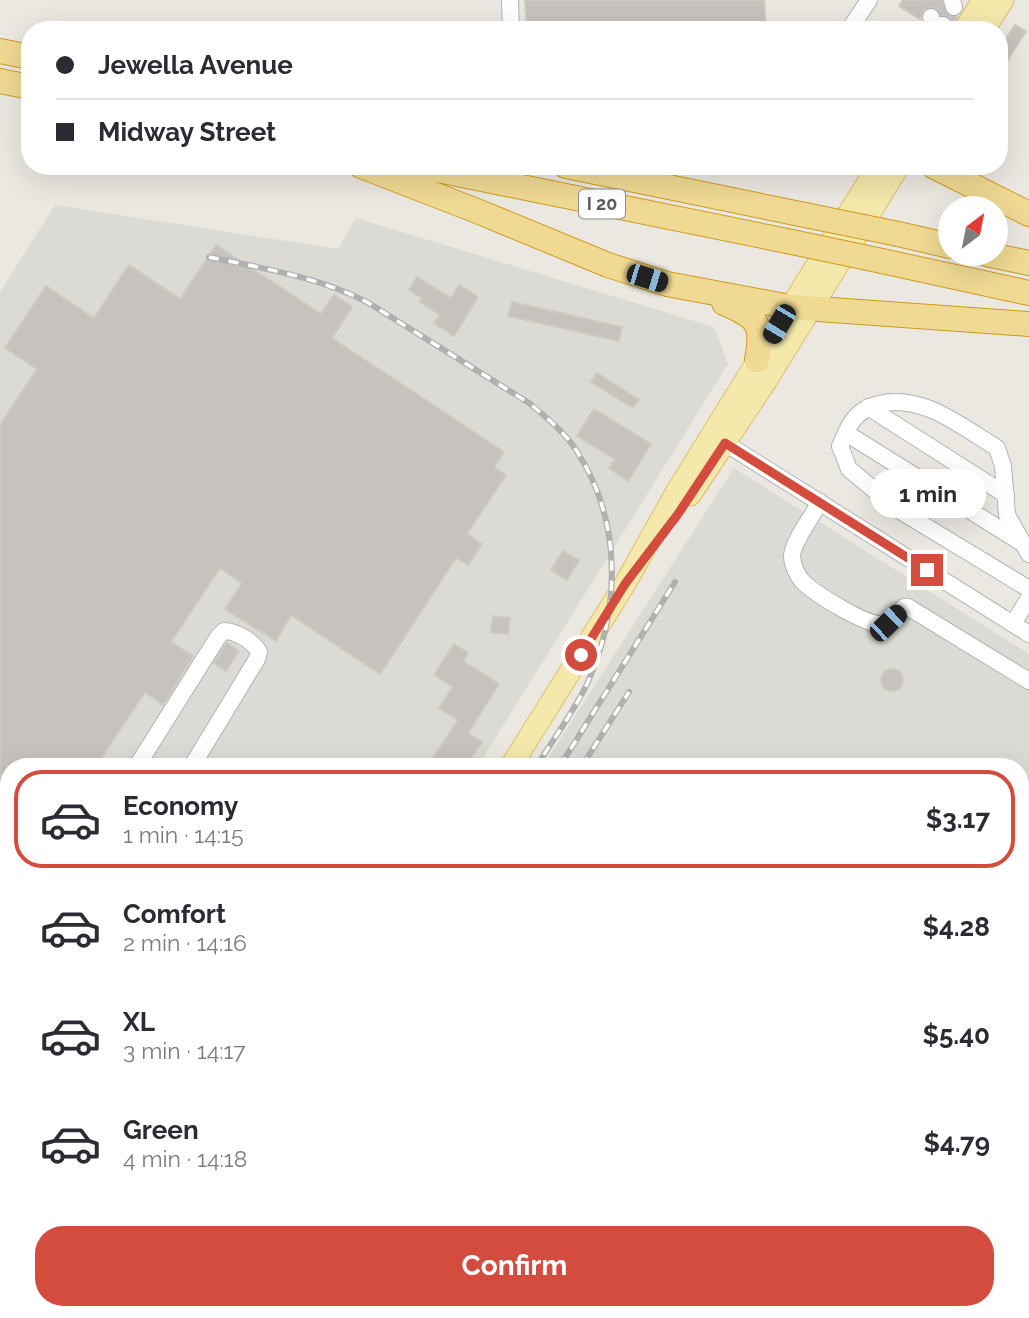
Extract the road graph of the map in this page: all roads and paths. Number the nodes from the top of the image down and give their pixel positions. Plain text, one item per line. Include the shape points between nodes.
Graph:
1 (510, 0) edge
2 (869, 0) edge
3 (992, 2) edge
4 (511, 21) edge
5 (855, 21) edge
6 (950, 21) edge
7 (987, 21) edge
8 (0, 51) edge
9 (21, 55) edge
10 (0, 81) edge
11 (21, 85) edge
12 (384, 175) edge
13 (462, 175) edge
14 (610, 175) edge
15 (873, 175) edge
16 (893, 175) edge
17 (951, 175) edge
18 (1029, 214) edge
19 (938, 243) edge
20 (1008, 259) edge
21 (1029, 263) edge
22 (667, 284) junction
23 (1029, 293) edge
24 (800, 308) junction
25 (1029, 324) edge
26 (757, 360) junction
27 (868, 407) junction
28 (846, 433) junction
29 (718, 439) junction
30 (1006, 495) junction
31 (820, 502) junction
32 (1027, 549) edge
33 (1029, 589) edge
34 (1029, 598) edge
35 (1013, 624) junction
36 (1029, 634) edge
37 (1029, 681) edge
38 (142, 758) edge
39 (197, 758) edge
40 (516, 758) edge

1 - 4 street
2 - 5 street
3 - 6 main road
3 - 7 main road
8 - 9 highway
10 - 11 highway
12 - 22 highway
13 - 23 highway, I 20, bridge
14 - 19 highway, I 20, bridge
15 - 24 main road
16 - 24 main road
17 - 18 highway
20 - 21 highway
22 - 24 highway
22 - 26 highway via 752,317 760,336
24 - 25 highway
24 - 26 main road
24 - 29 main road
26 - 29 main road
27 - 28 street
27 - 30 street
27 - 30 street via 891,401 915,403 998,448
28 - 32 street
28 - 33 street via 840,446 849,469 897,509
29 - 31 street
29 - 40 main road via 677,491
30 - 32 street via 1007,515
31 - 35 street
31 - 37 street via 792,556 804,583 831,602 881,625 908,607
34 - 35 street
35 - 36 street
38 - 39 street via 218,637 232,631 259,652

